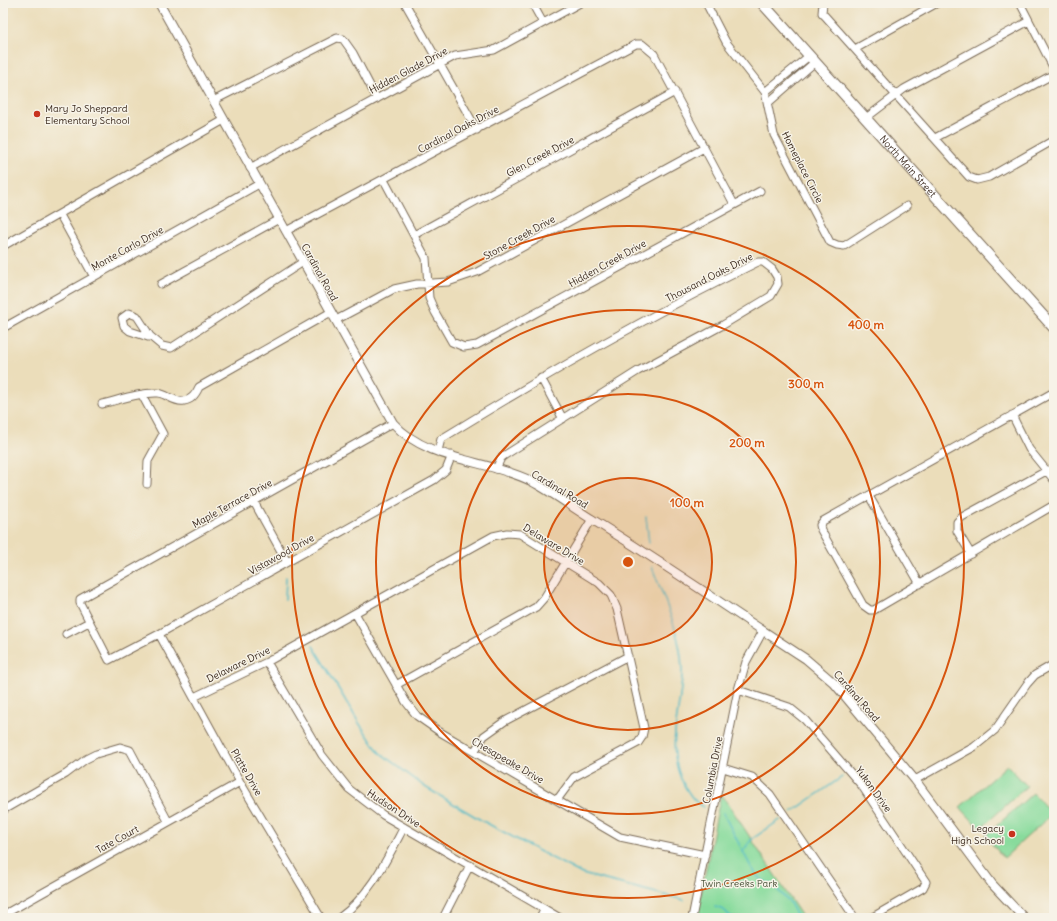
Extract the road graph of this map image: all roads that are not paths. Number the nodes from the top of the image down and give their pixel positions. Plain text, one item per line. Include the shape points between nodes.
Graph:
1 (159, 3) edge
2 (405, 3) edge
3 (532, 3) edge
4 (580, 3) edge
5 (706, 3) edge
6 (762, 3) edge
7 (937, 3) edge
8 (1020, 3) edge
9 (822, 5) edge
10 (1029, 21) junction
11 (543, 23) junction
12 (854, 49) junction
13 (812, 59) junction
14 (440, 64) junction
15 (1054, 69) edge
16 (1054, 74) edge
17 (786, 76) junction
18 (791, 83) junction
19 (675, 92) junction
20 (765, 92) junction
21 (895, 95) junction
22 (377, 98) junction
23 (213, 101) junction
24 (769, 102) junction
25 (866, 118) junction
26 (224, 120) junction
27 (477, 130) junction
28 (935, 138) junction
29 (1054, 140) edge
30 (704, 148) junction
31 (250, 168) junction
32 (384, 180) junction
33 (260, 184) junction
34 (760, 191) dead end
35 (734, 204) junction
36 (907, 206) dead end
37 (60, 215) junction
38 (279, 219) junction
39 (286, 231) junction
40 (414, 235) junction
41 (3, 246) edge
42 (303, 262) junction
43 (94, 277) junction
44 (429, 283) junction
45 (161, 284) dead end
46 (331, 312) junction
47 (336, 320) junction
48 (3, 328) edge
49 (1054, 328) edge
50 (150, 336) dead end
51 (541, 378) junction
52 (1054, 392) edge
53 (142, 395) junction
54 (102, 404) dead end
55 (1012, 415) junction
56 (563, 419) junction
57 (393, 423) junction
58 (438, 451) junction
59 (452, 455) junction
60 (496, 469) junction
61 (1048, 470) junction
62 (1054, 480) edge
63 (147, 484) dead end
64 (869, 496) junction
65 (254, 502) junction
66 (1054, 506) edge
67 (592, 520) junction
68 (971, 554) junction
69 (287, 562) junction
70 (565, 562) junction
71 (920, 584) junction
72 (355, 613) junction
73 (89, 622) junction
74 (763, 631) junction
75 (66, 634) dead end
76 (159, 634) junction
77 (628, 656) junction
78 (267, 662) junction
79 (1054, 664) edge
80 (396, 685) junction
81 (738, 690) junction
82 (194, 697) junction
83 (474, 752) junction
84 (723, 768) junction
85 (915, 780) junction
86 (240, 782) junction
87 (557, 800) junction
88 (3, 810) edge
89 (168, 821) junction
90 (404, 827) junction
91 (705, 855) junction
92 (470, 865) junction
93 (546, 909) junction
94 (3, 915) edge
95 (321, 918) edge
96 (339, 918) edge
97 (443, 918) edge
98 (540, 918) edge
99 (560, 918) edge
100 (692, 918) edge
101 (855, 918) edge
102 (871, 918) edge
103 (1024, 918) edge

1 - 23 street, Cardinal Road
2 - 14 street
3 - 11 street
4 - 11 street, Hidden Glade Drive
5 - 20 street, Homeplace Circle via 726,42
6 - 13 main road, North Main Street
7 - 12 street
8 - 10 street
9 - 12 street via 825,16
10 - 15 street
10 - 21 street
11 - 14 street, Hidden Glade Drive via 494,50 455,56
12 - 21 street
13 - 17 street
13 - 18 street
13 - 25 main road, North Main Street
14 - 22 street, Hidden Glade Drive
14 - 27 street
16 - 28 street
17 - 18 street
17 - 20 street
18 - 24 street
19 - 27 street, Cardinal Oaks Drive via 654,54 640,44
19 - 30 street
19 - 40 street, Glen Creek Drive
20 - 24 street, Homeplace Circle
21 - 25 street
21 - 28 street
22 - 23 street via 343,39 333,38
22 - 31 street, Hidden Glade Drive
23 - 26 street, Cardinal Road
24 - 36 street, Homeplace Circle via 774,135 830,242 844,246
25 - 49 main road, North Main Street
26 - 31 street, Cardinal Road
26 - 37 street
27 - 32 street, Cardinal Oaks Drive
28 - 29 street via 969,177 980,179
30 - 35 street
30 - 44 street, Stone Creek Drive via 477,272 448,282
31 - 33 street, Cardinal Road
32 - 39 street, Cardinal Oaks Drive
32 - 40 street
33 - 38 street, Cardinal Road
33 - 43 street, Monte Carlo Drive
34 - 35 street, Hidden Creek Drive
35 - 44 street, Hidden Creek Drive via 477,345 464,347 452,342 429,298
37 - 41 street
37 - 43 street
38 - 39 street, Cardinal Road
38 - 45 street
39 - 42 street, Cardinal Road
40 - 44 street via 426,258
42 - 46 street, Cardinal Road
42 - 50 street via 171,348 162,346
43 - 48 street, Monte Carlo Drive
44 - 47 street, Stone Creek Drive via 394,289
46 - 47 street, Cardinal Road
46 - 53 street via 199,387 194,396 187,401 177,401 160,393
47 - 57 street, Cardinal Road
51 - 56 street
51 - 56 street, Thousand Oaks Drive via 758,262 763,262 772,269 777,277 778,284 771,296 638,371
51 - 58 street, Thousand Oaks Drive via 446,436 442,439
52 - 55 street
53 - 54 street
53 - 63 street via 162,434 148,461
55 - 61 street via 1029,449
55 - 64 street
56 - 60 street, Thousand Oaks Drive via 501,458
57 - 58 street, Cardinal Road via 407,437
57 - 65 street, Maple Terrace Drive
58 - 59 street, Cardinal Road
59 - 60 street, Cardinal Road
59 - 69 street, Vistawood Drive via 446,470 434,480
60 - 67 street, Cardinal Road via 531,481
61 - 62 street
61 - 68 street via 957,522 957,531
64 - 71 street
64 - 71 street via 820,525 823,535 863,605 870,610 878,608
65 - 69 street
65 - 73 street, Maple Terrace Drive via 80,600
66 - 68 street
67 - 70 street
67 - 74 street, Cardinal Road
68 - 71 street
69 - 76 street, Vistawood Drive
70 - 72 street, Delaware Drive via 520,534 500,534
70 - 77 street, Delaware Drive via 611,595 617,609
70 - 80 street via 536,607
72 - 78 street, Delaware Drive
72 - 80 street, Chesapeake Drive
73 - 75 street
73 - 76 street, Vistawood Drive via 110,660
74 - 81 street, Columbia Drive via 746,662
74 - 85 street, Cardinal Road via 826,675
76 - 82 street, Platte Drive
77 - 83 street via 505,721 484,736
77 - 87 street, Delaware Drive via 644,728 642,737 638,743 574,777
78 - 82 street, Delaware Drive
78 - 90 street, Hudson Drive via 335,773 365,802
79 - 85 street via 1035,675 995,730 980,742
80 - 83 street, Chesapeake Drive via 417,716
81 - 84 street, Columbia Drive
81 - 102 street, Yukon Drive via 789,707 805,720 862,786 926,882 924,888
82 - 86 street, Platte Drive
83 - 87 street, Chesapeake Drive
84 - 91 street, Columbia Drive
84 - 101 street via 752,777 770,794
85 - 103 street, Cardinal Road via 992,884
86 - 89 street, Tate Court
86 - 95 street, Platte Drive
87 - 91 street, Chesapeake Drive via 620,837
88 - 89 street via 66,774 86,758 120,747 130,750
89 - 94 street, Tate Court
90 - 92 street, Hudson Drive
90 - 96 street via 359,900
91 - 100 street, Columbia Drive
92 - 93 street, Hudson Drive
92 - 97 street
93 - 98 street
93 - 99 street, Hudson Drive

